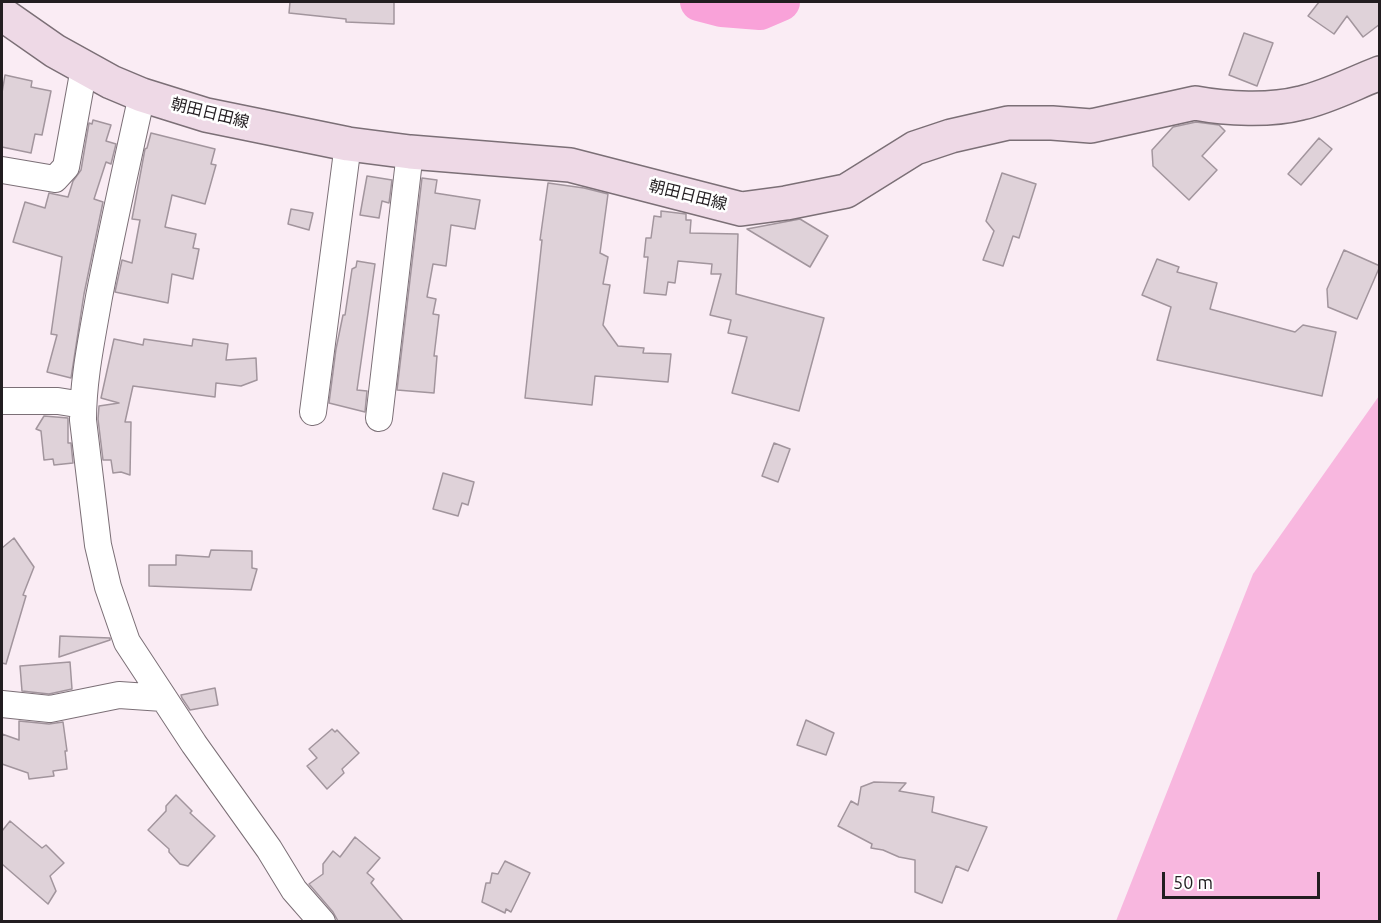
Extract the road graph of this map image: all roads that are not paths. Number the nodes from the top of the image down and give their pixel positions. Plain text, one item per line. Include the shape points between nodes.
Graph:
1 (2, 14) edge
2 (84, 68) junction
3 (1380, 73) edge
4 (142, 95) junction
5 (348, 144) junction
6 (410, 152) junction
7 (2, 170) edge
8 (2, 401) edge
9 (83, 405) junction
10 (313, 412) dead end
11 (379, 418) dead end
12 (163, 698) junction
13 (2, 704) edge
14 (322, 921) edge

1 - 2 main road, 朝田日田線
2 - 4 main road, 朝田日田線
2 - 7 street via 66,167 55,179
3 - 6 main road, 朝田日田線 via 1303,103 1270,108 1195,103 1092,126 1008,123 915,148 846,191 741,209 570,165
4 - 5 main road, 朝田日田線 via 206,115
4 - 9 street via 92,335
5 - 6 main road, 朝田日田線
5 - 10 street
6 - 11 street
8 - 9 street
9 - 12 street via 98,545 108,587 127,642
12 - 13 street via 119,695 50,709
12 - 14 street via 294,890

